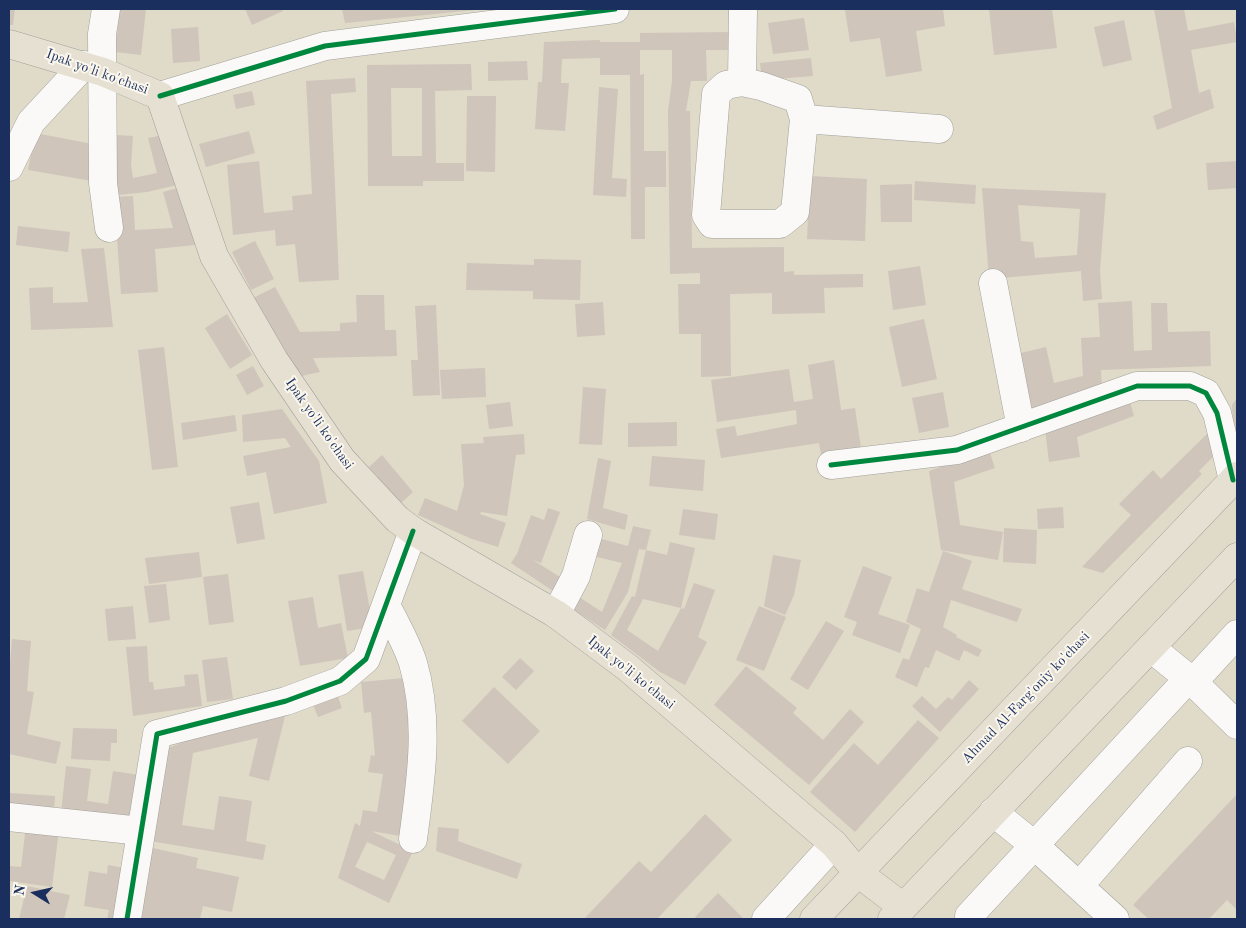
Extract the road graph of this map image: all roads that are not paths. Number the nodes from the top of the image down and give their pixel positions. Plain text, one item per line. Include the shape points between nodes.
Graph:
1 (106, 9) edge
2 (615, 9) edge
3 (743, 9) edge
4 (524, 14) edge
5 (9, 44) edge
6 (93, 68) junction
7 (742, 82) junction
8 (160, 96) junction
9 (804, 119) junction
10 (939, 129) dead end
11 (9, 167) edge
12 (108, 228) dead end
13 (993, 283) dead end
14 (1021, 428) junction
15 (831, 465) dead end
16 (1235, 478) edge
17 (413, 532) junction
18 (588, 535) dead end
19 (1234, 568) edge
20 (387, 607) junction
21 (556, 614) junction
22 (1237, 634) edge
23 (1151, 648) junction
24 (1191, 681) junction
25 (1236, 720) edge
26 (1188, 761) dead end
27 (993, 812) junction
28 (9, 817) edge
29 (141, 831) junction
30 (412, 839) dead end
31 (834, 844) junction
32 (1034, 845) junction
33 (858, 873) junction
34 (1079, 886) junction
35 (897, 913) edge
36 (969, 916) dead end
37 (127, 919) edge
38 (766, 919) edge
39 (814, 919) edge
40 (1115, 919) edge

1 - 6 street
2 - 4 street
3 - 7 street
4 - 8 street via 326,46
5 - 6 main road, Ipak yo'li ko'chasi
6 - 8 main road, Ipak yo'li ko'chasi
6 - 11 street via 31,122
6 - 12 street
7 - 9 street via 798,99
7 - 9 street via 726,85 716,94 706,215 712,224 780,224 795,212
8 - 17 main road, Ipak yo'li ko'chasi via 214,256 274,360 342,460
9 - 10 street
13 - 14 street
14 - 15 street via 958,450
14 - 16 street via 1137,386 1190,386 1206,393 1217,413
16 - 33 main road, Ahmad Al-Farg'oniy ko'chasi
17 - 20 street
17 - 21 main road, Ipak yo'li ko'chasi
18 - 21 street via 576,576
19 - 23 main road
20 - 29 street via 366,659 340,681 286,701 157,734
20 - 30 street via 412,661 422,704 422,772
21 - 31 main road, Ipak yo'li ko'chasi via 628,668
22 - 24 street
23 - 24 street
23 - 27 main road
24 - 25 street
24 - 32 street
26 - 34 street
27 - 32 street
27 - 35 main road
28 - 29 street
29 - 37 street
31 - 33 main road, Ipak yo'li ko'chasi
31 - 38 street
32 - 34 street
32 - 36 street
33 - 35 main road, Ipak yo'li ko'chasi
33 - 39 main road, Ahmad Al-Farg'oniy ko'chasi
34 - 40 street

